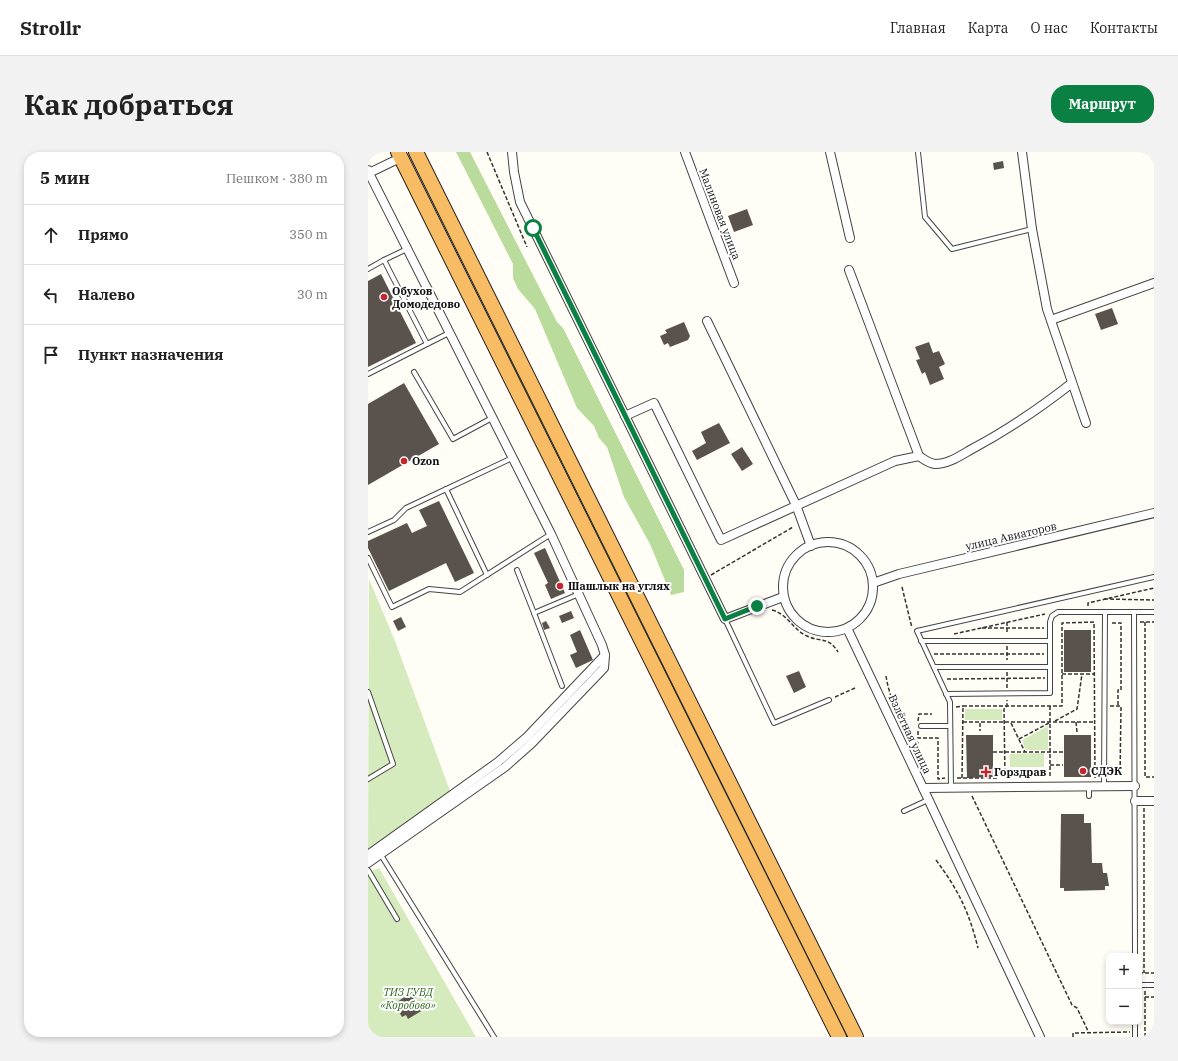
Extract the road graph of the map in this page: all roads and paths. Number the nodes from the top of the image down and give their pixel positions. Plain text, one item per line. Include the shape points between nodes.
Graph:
1 (416, 152) edge
2 (487, 152) edge
3 (512, 152) edge
4 (685, 152) edge
5 (830, 152) edge
6 (918, 152) edge
7 (1022, 152) edge
8 (399, 155) edge
9 (369, 172) edge
10 (1032, 229) junction
11 (850, 238) dead end
12 (527, 247) dead end
13 (407, 249) junction
14 (384, 260) junction
15 (368, 268) edge
16 (849, 270) dead end
17 (734, 283) dead end
18 (1154, 283) edge
19 (1051, 320) junction
20 (707, 321) dead end
21 (449, 332) junction
22 (427, 344) junction
23 (414, 372) dead end
24 (368, 374) edge
25 (1072, 383) junction
26 (625, 416) junction
27 (492, 418) junction
28 (1086, 423) dead end
29 (919, 456) junction
30 (512, 458) junction
31 (446, 489) junction
32 (796, 505) junction
33 (1154, 513) edge
34 (793, 527) dead end
35 (368, 532) edge
36 (551, 534) junction
37 (811, 546) junction
38 (368, 558) edge
39 (517, 570) dead end
40 (488, 574) junction
41 (711, 575) dead end
42 (1154, 577) edge
43 (873, 583) junction
44 (1154, 588) edge
45 (580, 594) junction
46 (783, 597) junction
47 (1154, 600) edge
48 (757, 606) junction
49 (1105, 612) junction
50 (1134, 612) junction
51 (1154, 612) edge
52 (534, 613) junction
53 (1050, 613) dead end
54 (725, 619) junction
55 (1094, 622) junction
56 (1145, 622) dead end
57 (1062, 623) junction
58 (1105, 623) junction
59 (1050, 624) junction
60 (847, 628) junction
61 (978, 628) junction
62 (949, 636) dead end
63 (1050, 640) junction
64 (921, 641) junction
65 (838, 652) dead end
66 (934, 654) dead end
67 (1050, 654) junction
68 (1062, 654) junction
69 (605, 655) junction
70 (934, 667) junction
71 (1050, 667) junction
72 (1045, 673) dead end
73 (1062, 674) junction
74 (1082, 674) junction
75 (1094, 674) junction
76 (886, 676) dead end
77 (945, 679) dead end
78 (562, 686) dead end
79 (855, 688) dead end
80 (368, 692) edge
81 (946, 694) junction
82 (829, 700) joint
83 (1050, 706) junction
84 (1094, 706) junction
85 (1105, 706) junction
86 (1118, 706) junction
87 (932, 714) dead end
88 (963, 722) junction
89 (980, 722) junction
90 (1011, 722) junction
91 (1050, 722) junction
92 (1053, 722) junction
93 (1076, 722) junction
94 (1095, 722) junction
95 (919, 726) junction
96 (950, 726) junction
97 (980, 731) dead end
98 (936, 732) dead end
99 (1077, 732) dead end
100 (936, 738) junction
101 (1019, 739) junction
102 (920, 745) dead end
103 (993, 752) dead end
104 (1026, 752) junction
105 (1050, 752) junction
106 (1063, 752) dead end
107 (1050, 765) junction
108 (1063, 765) dead end
109 (1154, 777) edge
110 (950, 778) junction
111 (962, 778) junction
112 (1012, 778) dead end
113 (1043, 778) dead end
114 (368, 779) edge
115 (1104, 782) junction
116 (1135, 786) junction
117 (950, 787) junction
118 (967, 787) junction
119 (1088, 787) junction
120 (923, 788) junction
121 (1089, 796) dead end
122 (929, 799) junction
123 (1135, 802) junction
124 (1152, 805) edge
125 (904, 811) dead end
126 (368, 854) edge
127 (381, 855) junction
128 (936, 860) dead end
129 (368, 863) edge
130 (368, 870) edge
131 (397, 919) dead end
132 (978, 948) dead end
133 (1135, 953) edge
134 (1144, 973) joint
135 (1154, 973) edge
136 (1145, 985) joint
137 (1154, 985) edge
138 (1145, 997) junction
139 (1154, 997) edge
140 (1145, 1032) junction
141 (1089, 1033) junction
142 (1135, 1035) edge
143 (494, 1037) edge
144 (839, 1037) edge
145 (856, 1037) edge
146 (1040, 1037) edge
147 (1073, 1037) edge
148 (1145, 1037) edge

1 - 145 highway
2 - 12 path
3 - 26 street via 520,202
4 - 17 street, Малиновая улица
5 - 11 street
6 - 10 lane via 925,217 952,249
7 - 10 street
8 - 9 street
8 - 144 highway
9 - 13 street
10 - 19 street
13 - 14 lane
13 - 21 street
14 - 15 lane
14 - 22 lane
16 - 29 street
18 - 19 street
19 - 25 street
20 - 32 street
21 - 22 lane
21 - 27 street
22 - 24 lane
23 - 27 lane via 453,439
25 - 28 street
25 - 29 street via 1005,432 949,462 926,462
26 - 32 street via 654,403 721,540
26 - 54 street
27 - 30 street
29 - 32 street via 895,461
30 - 31 lane
30 - 36 street
31 - 35 lane via 406,508 394,520
31 - 40 lane
32 - 37 street
33 - 43 street, улица Авиаторов via 899,574
34 - 41 path
36 - 40 lane
36 - 45 street
37 - 43 street via 821,542 839,543 856,551 868,565
37 - 46 street via 803,548 790,561 783,578
38 - 40 lane via 392,607 429,589 460,592
39 - 52 lane
42 - 64 lane via 916,631
43 - 60 street via 871,601 865,612
44 - 47 path via 1104,599
45 - 52 lane
45 - 69 street
46 - 48 street
46 - 60 street via 789,612 800,624 815,631 831,633
48 - 54 street
48 - 65 path via 784,615 806,636 828,641
49 - 50 lane
49 - 58 lane
49 - 59 lane via 1058,612 1052,616
50 - 51 lane
50 - 116 lane
52 - 78 lane
53 - 61 path
54 - 82 lane via 774,723
55 - 57 path
55 - 58 path
55 - 75 path
56 - 109 path via 1145,777
57 - 59 path
57 - 68 path
58 - 85 lane
58 - 86 path via 1121,623 1121,690 1118,690
59 - 61 path via 1045,624 1045,628
59 - 63 lane
60 - 120 street, Взлётная улица
61 - 62 path
63 - 64 lane
63 - 67 lane
64 - 70 lane
66 - 67 path
67 - 68 path
67 - 71 lane
68 - 73 path
69 - 126 street via 527,737 498,762
69 - 127 street via 604,668 532,743 505,767
70 - 71 lane
70 - 81 lane
71 - 81 lane via 1050,693
72 - 77 path via 1045,678
73 - 74 path
73 - 83 path via 1062,706
74 - 75 path
74 - 92 path via 1077,709
75 - 84 path
76 - 102 path via 889,692 908,733
79 - 82 path
80 - 114 lane via 393,764
81 - 96 lane via 950,702
83 - 88 path via 963,706
83 - 91 path
84 - 85 path
84 - 94 path
85 - 86 path
85 - 115 lane
86 - 115 path via 1121,706 1120,778
87 - 95 path via 918,714
88 - 89 path
88 - 111 path
89 - 90 path
89 - 97 path
90 - 91 path
90 - 101 path
91 - 92 path
91 - 101 path
91 - 105 path
92 - 93 path
93 - 94 path
93 - 99 path
94 - 115 path via 1095,778
95 - 96 lane
95 - 100 path via 918,738
96 - 110 lane
98 - 100 path
100 - 110 path via 938,778
101 - 104 path
103 - 104 path
104 - 105 path
105 - 106 path
105 - 107 path
107 - 108 path
107 - 113 path via 1050,778
110 - 111 path
110 - 117 lane
111 - 112 path
115 - 116 street, Взлётная улица
115 - 119 street, Взлётная улица
116 - 123 lane
117 - 118 street, Взлётная улица
117 - 120 street, Взлётная улица
118 - 119 street, Взлётная улица
118 - 141 path via 1072,1005 1077,1008
119 - 121 lane
120 - 122 street
122 - 125 lane
122 - 146 street
123 - 124 street
123 - 133 lane
124 - 134 path via 1144,808
127 - 129 street
127 - 143 lane
128 - 132 path via 953,883 971,920
130 - 131 lane
134 - 135 path
136 - 137 lane
136 - 138 path
138 - 139 path
138 - 140 path
140 - 142 path
140 - 148 path
141 - 142 path
141 - 147 path via 1073,1033

